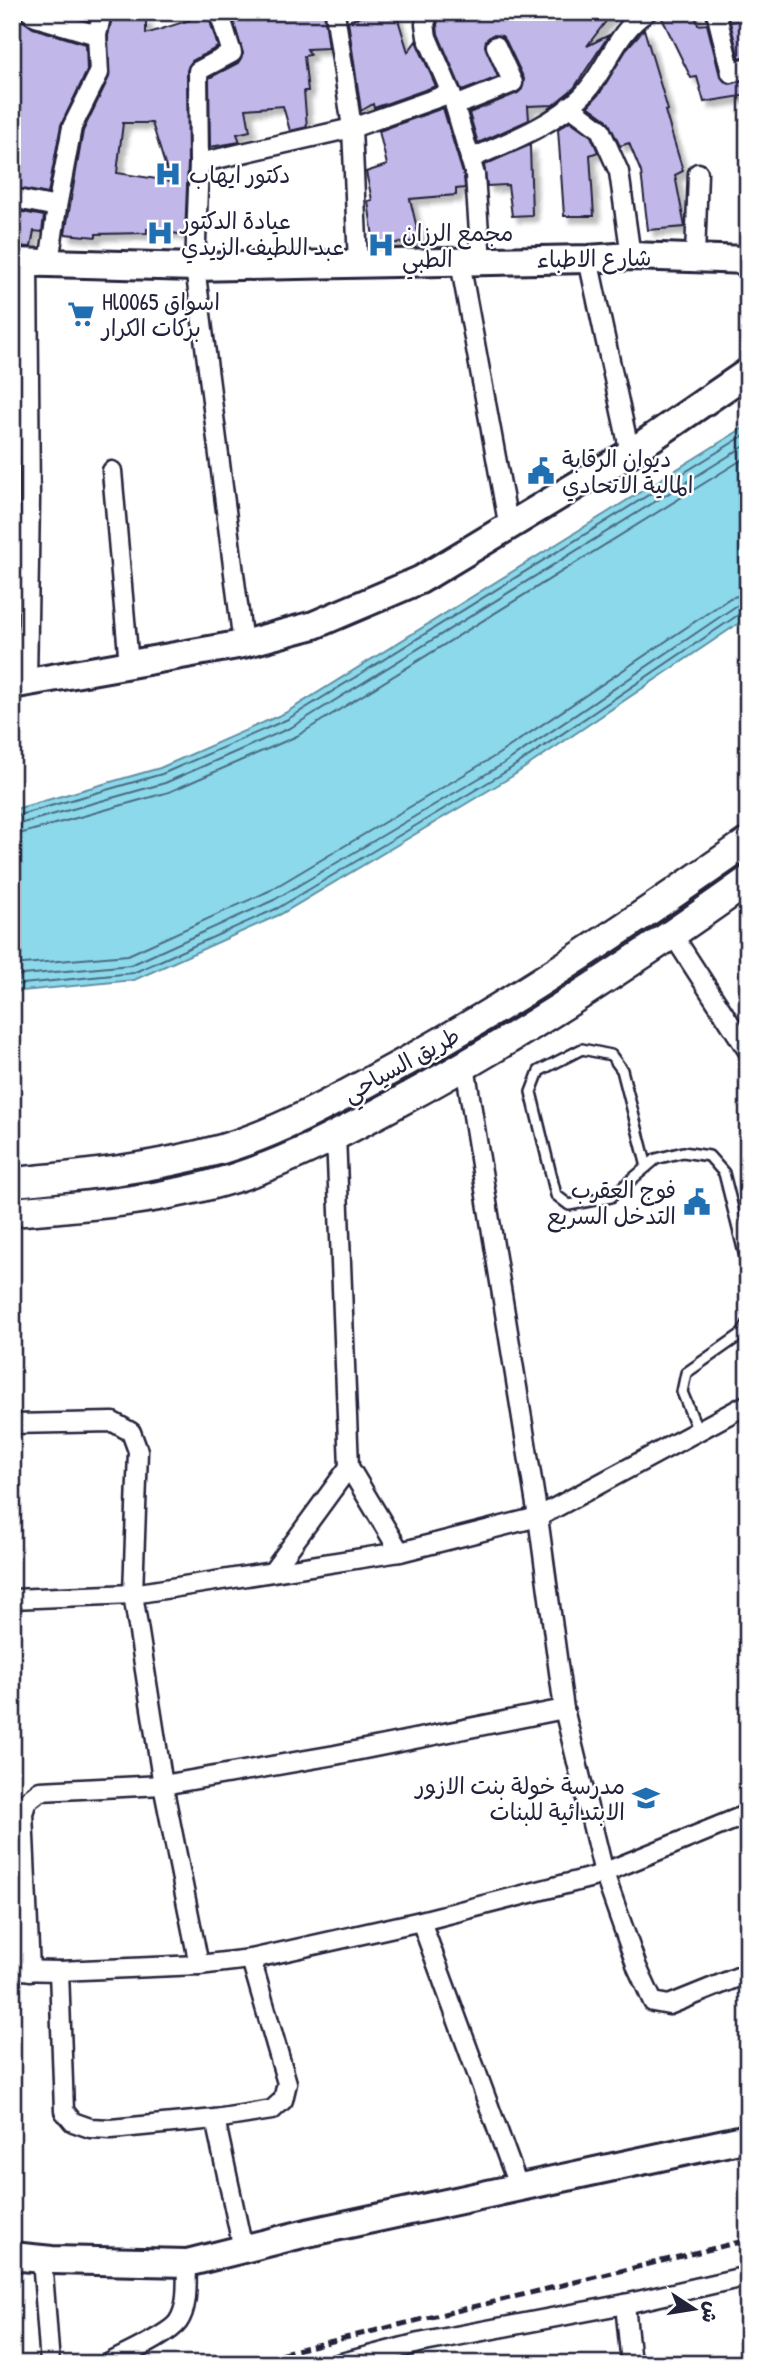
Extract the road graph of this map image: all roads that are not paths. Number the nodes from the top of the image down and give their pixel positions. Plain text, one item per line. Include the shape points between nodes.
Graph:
1 (30, 12) edge
2 (102, 12) edge
3 (219, 12) edge
4 (335, 12) edge
5 (429, 12) edge
6 (647, 12) edge
7 (716, 12) edge
8 (97, 35) junction
9 (496, 46) dead end
10 (748, 67) edge
11 (453, 100) junction
12 (569, 106) junction
13 (352, 128) junction
14 (470, 159) junction
15 (200, 163) junction
16 (698, 173) dead end
17 (12, 198) edge
18 (57, 207) junction
19 (631, 256) junction
20 (704, 258) junction
21 (588, 259) junction
22 (748, 260) edge
23 (470, 261) junction
24 (30, 262) edge
25 (358, 263) junction
26 (195, 267) junction
27 (748, 278) edge
28 (748, 372) edge
29 (630, 453) junction
30 (113, 471) dead end
31 (509, 528) junction
32 (243, 644) junction
33 (129, 665) junction
34 (20, 684) edge
35 (737, 849) edge
36 (744, 884) edge
37 (612, 934) junction
38 (673, 935) junction
39 (630, 962) junction
40 (748, 1051) edge
41 (465, 1066) junction
42 (336, 1135) junction
43 (200, 1154) junction
44 (158, 1163) junction
45 (647, 1167) junction
46 (12, 1182) edge
47 (208, 1185) junction
48 (163, 1195) junction
49 (12, 1212) edge
50 (748, 1269) edge
51 (748, 1323) edge
52 (748, 1404) edge
53 (12, 1424) edge
54 (698, 1431) junction
55 (349, 1467) junction
56 (538, 1517) junction
57 (400, 1552) junction
58 (273, 1571) junction
59 (133, 1594) junction
60 (12, 1599) edge
61 (564, 1709) junction
62 (163, 1785) junction
63 (748, 1814) edge
64 (604, 1873) junction
65 (421, 1921) junction
66 (251, 1959) junction
67 (199, 1965) junction
68 (21, 1971) edge
69 (59, 1971) junction
70 (748, 1973) edge
71 (215, 2119) junction
72 (748, 2138) edge
73 (519, 2188) junction
74 (243, 2249) junction
75 (12, 2256) edge
76 (41, 2259) junction
77 (187, 2263) junction
78 (748, 2276) edge
79 (625, 2304) junction
80 (50, 2364) edge
81 (108, 2364) edge
82 (338, 2364) edge
83 (631, 2364) edge

1 - 8 street
2 - 8 street
3 - 15 street via 232,53 198,71
4 - 13 street
5 - 11 street via 427,37
6 - 12 street via 632,22 583,96
7 - 10 street via 731,73
8 - 18 street via 99,73 72,127
9 - 11 street via 513,83
11 - 13 street
11 - 14 street
12 - 14 street via 537,129
12 - 19 street via 600,129 619,172
13 - 15 street
13 - 25 street
14 - 23 street via 475,175
15 - 26 street
16 - 20 street
17 - 18 street
18 - 24 street
19 - 20 street, شارع الاطباء
19 - 21 street, شارع الاطباء
20 - 22 street, شارع الاطباء
20 - 27 street, شارع الاطباء via 728,264
21 - 23 street, شارع الاطباء
21 - 29 street
23 - 25 street, شارع الاطباء
23 - 31 street
24 - 26 street, شارع الاطباء
24 - 34 street via 30,499
25 - 26 street, شارع الاطباء
26 - 32 street
28 - 29 street
29 - 31 street
30 - 33 street
31 - 32 street via 420,580 314,625
32 - 33 street
33 - 34 street
35 - 36 main road via 724,870 728,878
35 - 37 main road, طريق السياحي
36 - 38 main road, طريق السياحي
37 - 39 main road via 626,943
37 - 43 main road, طريق السياحي via 449,1039 322,1107 274,1130
38 - 39 main road, طريق السياحي
38 - 40 street
39 - 41 main road, طريق السياحي
41 - 42 main road, طريق السياحي
41 - 56 street
42 - 47 main road, طريق السياحي via 285,1159
42 - 55 street
43 - 44 main road, طريق السياحي
43 - 47 main road via 198,1176
44 - 46 main road, طريق السياحي
44 - 48 main road via 168,1174
45 - 45 lane via 611,1197 569,1205 556,1195 531,1092 539,1071 582,1049 611,1055 622,1070
45 - 50 lane via 656,1159 683,1152 709,1156 724,1172
47 - 48 main road, طريق السياحي
48 - 49 main road, طريق السياحي
51 - 54 lane via 743,1333 686,1373 682,1392
52 - 54 street
53 - 59 street via 114,1422 131,1432 138,1451
54 - 56 street
55 - 57 street
55 - 58 street
56 - 57 street
56 - 61 street
57 - 58 street
58 - 59 street
59 - 60 street
59 - 62 street
61 - 62 street
61 - 64 street
62 - 67 street
62 - 68 street via 40,1791 27,1801 23,1813
63 - 64 street
64 - 65 street
64 - 70 street via 653,2001 669,2005
65 - 66 street
65 - 73 street
66 - 67 street
66 - 71 street via 287,2084 283,2100 272,2110
67 - 69 street
68 - 69 street
69 - 71 street via 64,2111 73,2122 111,2129
71 - 74 street
72 - 73 street
73 - 74 street
74 - 77 street
75 - 76 street
76 - 77 street
76 - 80 street
77 - 81 street via 186,2301 178,2323
78 - 79 street
79 - 82 street via 419,2343
79 - 83 street

